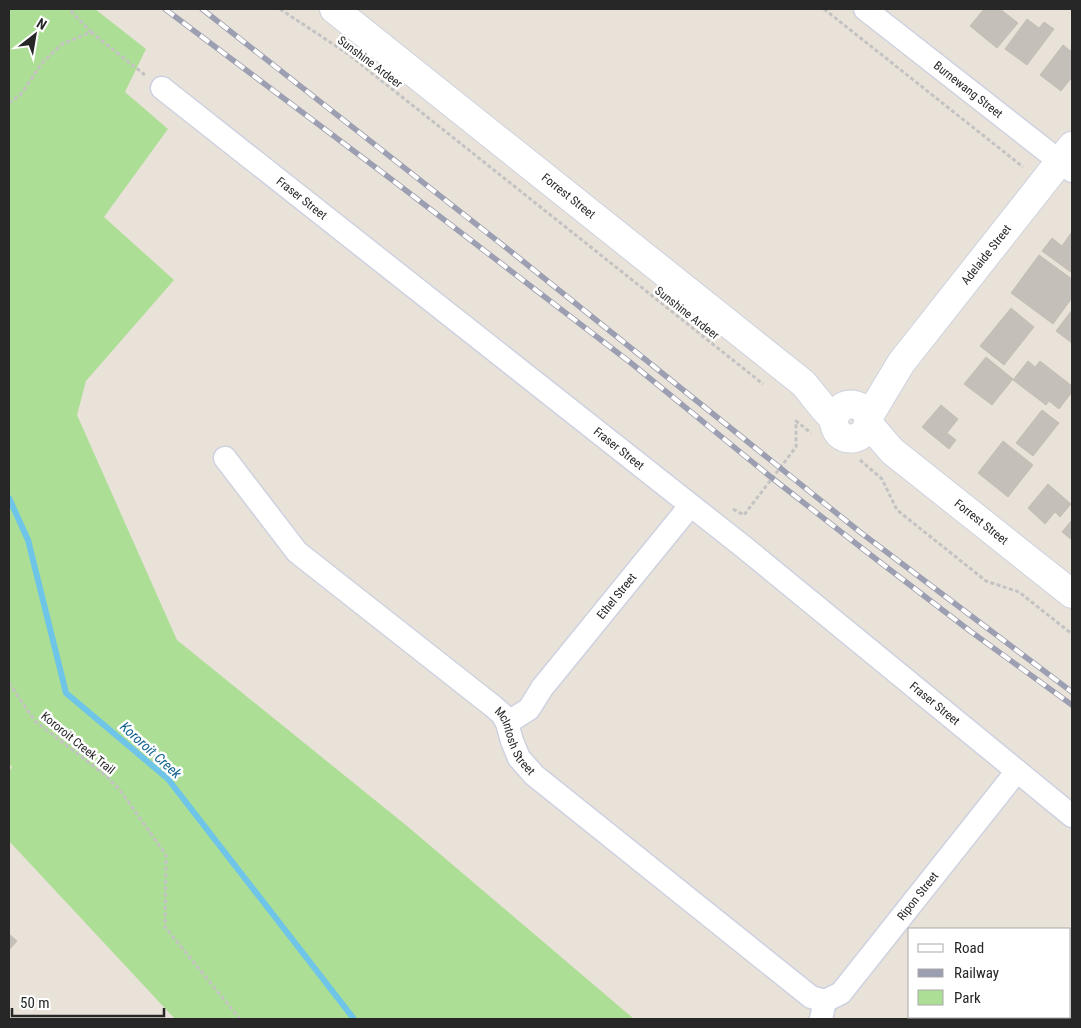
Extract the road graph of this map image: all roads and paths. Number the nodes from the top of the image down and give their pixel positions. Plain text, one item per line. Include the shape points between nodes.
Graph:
1 (69, 9) edge
2 (280, 9) edge
3 (334, 9) edge
4 (824, 9) edge
5 (865, 9) edge
6 (91, 32) junction
7 (162, 88) joint
8 (9, 103) edge
9 (1068, 160) edge
10 (1023, 167) dead end
11 (766, 386) dead end
12 (850, 425) junction
13 (225, 458) dead end
14 (698, 511) junction
15 (1072, 594) edge
16 (1072, 634) edge
17 (9, 683) edge
18 (505, 719) junction
19 (1017, 771) junction
20 (1072, 816) edge
21 (823, 1010) edge
22 (240, 1019) edge

1 - 6 path
2 - 11 path, Sunshine Ardeer via 348,54
3 - 12 street, Forrest Street via 803,383
4 - 10 path
5 - 9 street, Burnewang Street
6 - 7 path
6 - 8 path via 62,44 43,62 21,94
7 - 14 street, Fraser Street
9 - 12 street, Adelaide Street
12 - 14 path via 796,421 796,447 744,515 718,501
12 - 15 street, Forrest Street via 892,451
12 - 16 path via 897,510 986,581 1019,592
13 - 18 street, McIntosh Street via 297,552
14 - 18 street, Ethel Street via 542,688 522,699
14 - 19 street, Fraser Street
17 - 22 path, Kororoit Creek Trail via 35,721 105,774 120,790 166,855 165,927
18 - 21 street, McIntosh Street via 519,758 534,775 811,996
19 - 20 street, Fraser Street
19 - 21 street, Ripon Street via 841,993

